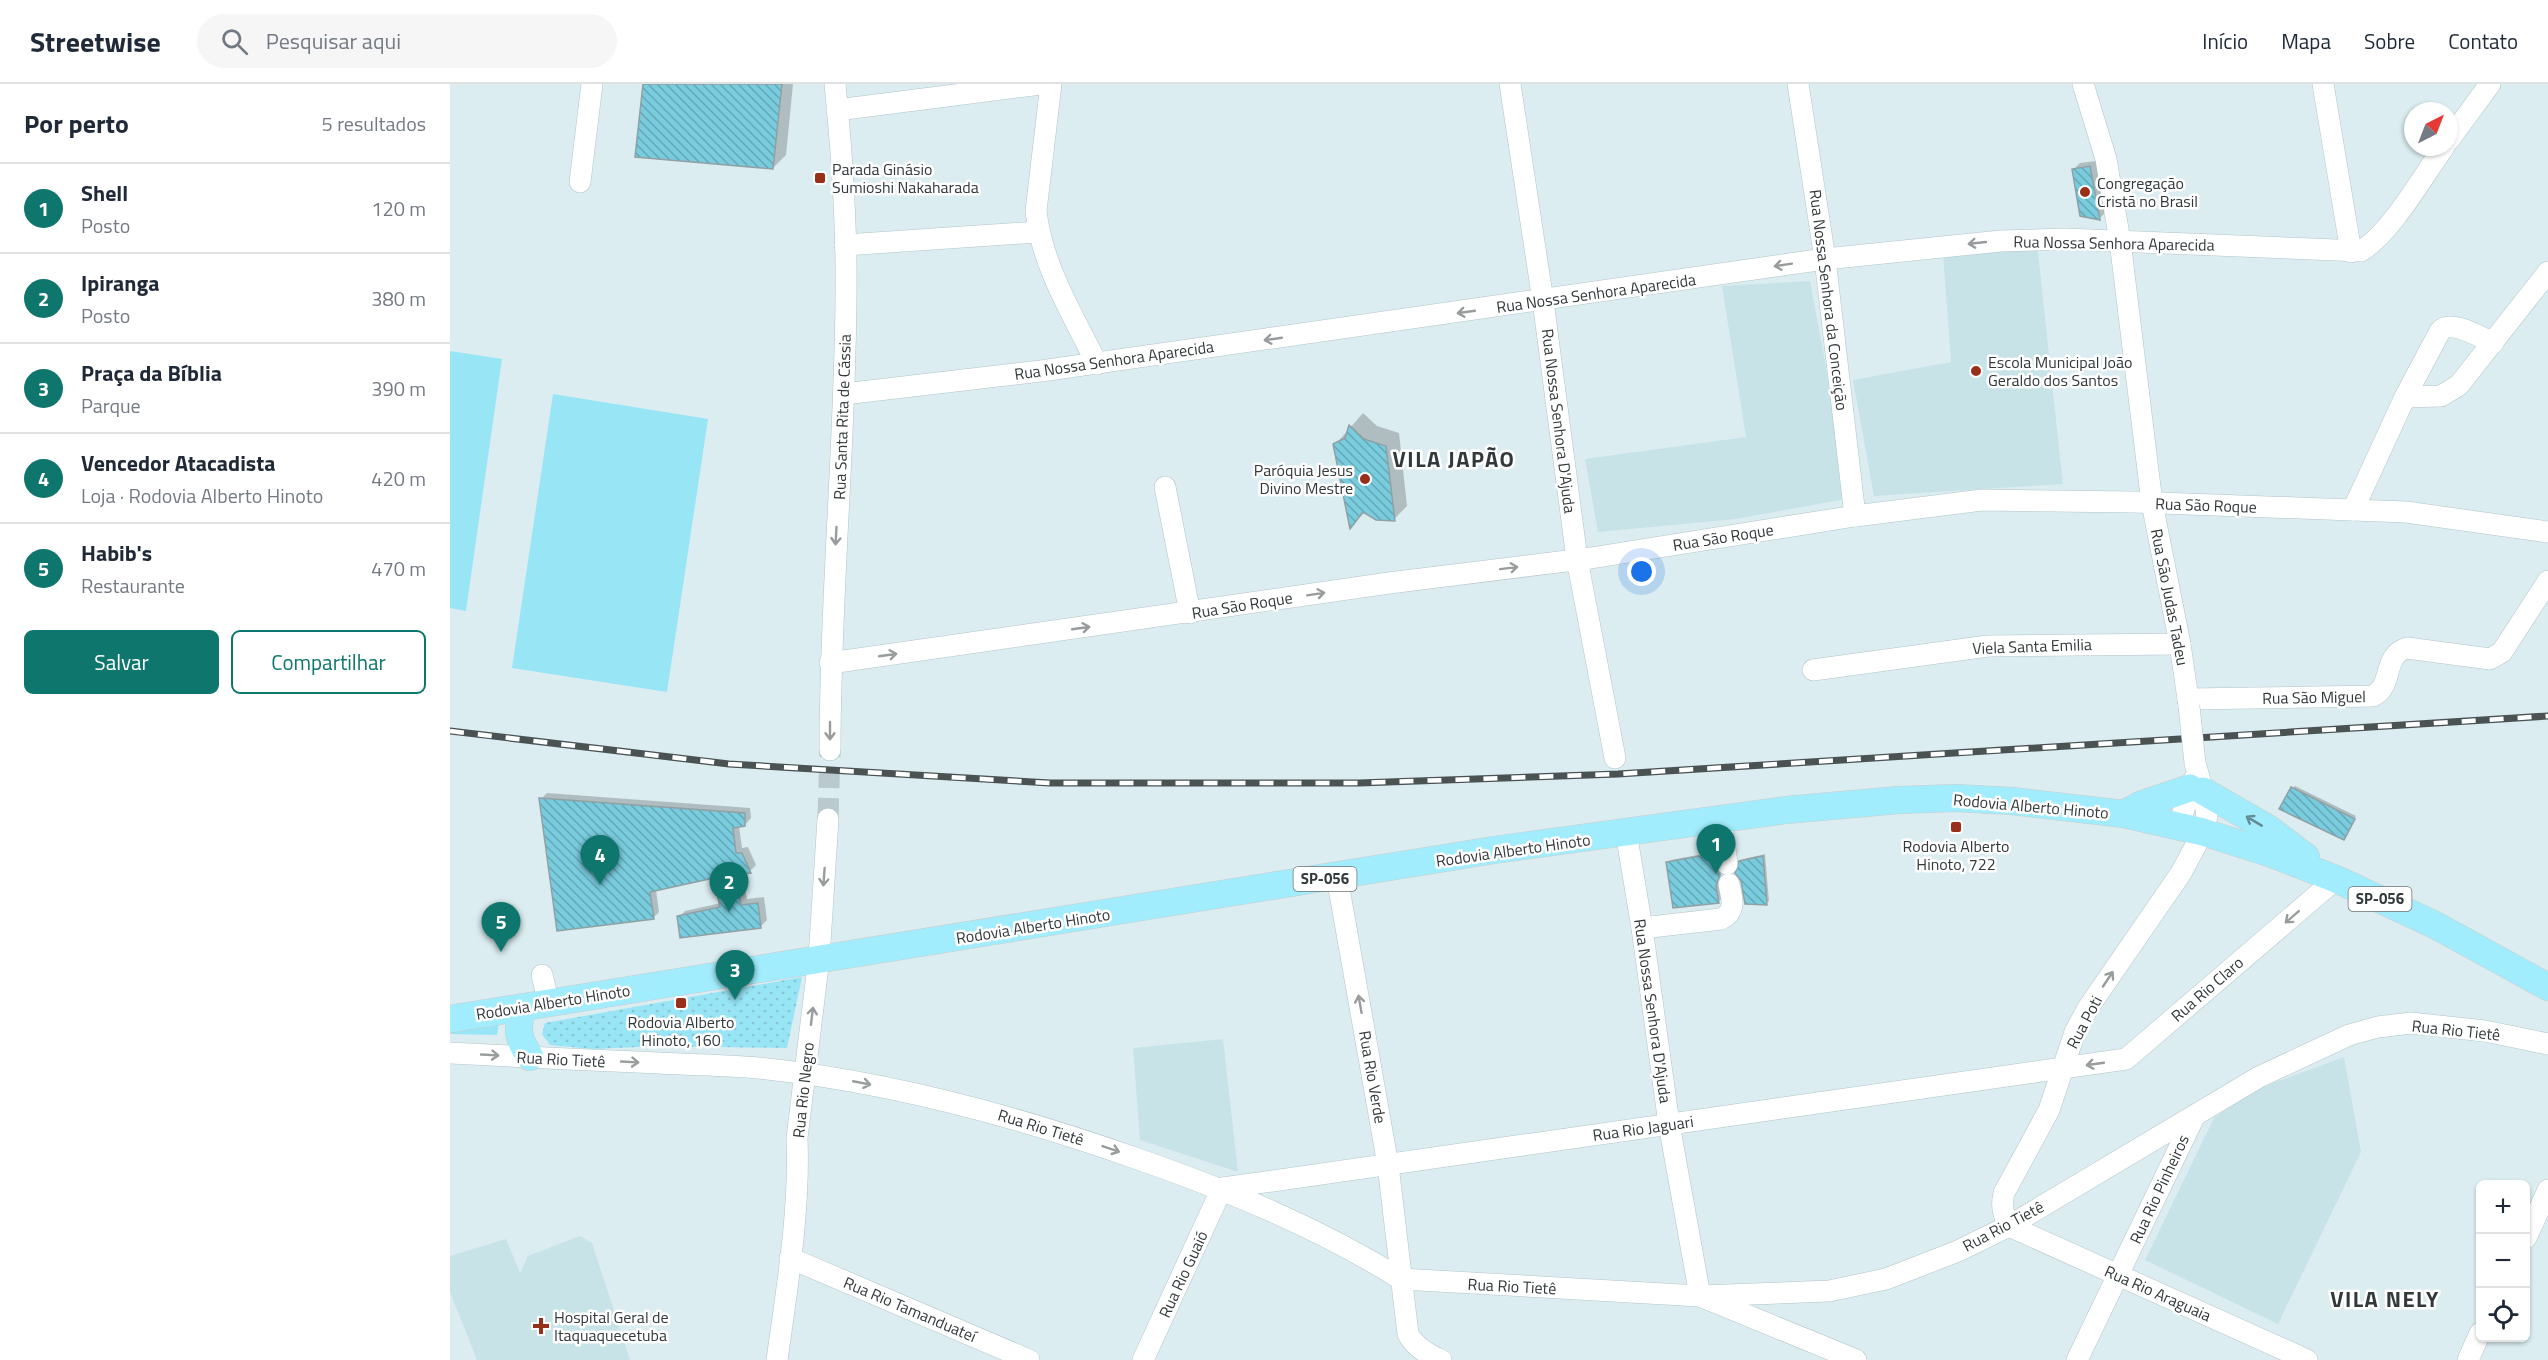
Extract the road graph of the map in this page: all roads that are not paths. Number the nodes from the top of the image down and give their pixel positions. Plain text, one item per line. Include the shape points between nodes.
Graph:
1 (592, 84) edge
2 (834, 84) edge
3 (1041, 84) edge
4 (1051, 84) edge
5 (1510, 84) edge
6 (1798, 84) edge
7 (2083, 84) edge
8 (2323, 84) edge
9 (2490, 84) edge
10 (837, 110) junction
11 (2458, 128) edge
12 (2437, 156) edge
13 (580, 182) dead end
14 (1038, 232) junction
15 (2120, 241) junction
16 (845, 245) junction
17 (2351, 252) junction
18 (1825, 259) junction
19 (2548, 272) edge
20 (1543, 301) junction
21 (2493, 343) junction
22 (1096, 364) junction
23 (844, 394) junction
24 (2405, 398) junction
25 (1165, 487) dead end
26 (2152, 503) junction
27 (2353, 510) junction
28 (1856, 516) junction
29 (2548, 532) edge
30 (1577, 559) junction
31 (2548, 581) edge
32 (1190, 613) junction
33 (2180, 644) junction
34 (830, 663) junction
35 (1813, 670) dead end
36 (2189, 703) junction
37 (830, 750) tunnel mouth
38 (1615, 758) dead end
39 (2196, 779) junction
40 (2124, 814) junction
41 (828, 819) tunnel mouth
42 (1722, 819) junction
43 (2191, 829) junction
44 (1626, 832) junction
45 (1337, 877) junction
46 (2336, 879) junction
47 (1642, 928) junction
48 (819, 958) junction
49 (542, 975) dead end
50 (2548, 987) edge
51 (549, 1004) junction
52 (522, 1008) junction
53 (450, 1019) edge
54 (2548, 1044) edge
55 (450, 1053) edge
56 (530, 1057) junction
57 (2064, 1068) junction
58 (804, 1074) junction
59 (2194, 1115) junction
60 (1669, 1124) junction
61 (1388, 1165) junction
62 (1222, 1188) junction
63 (2548, 1190) edge
64 (2009, 1226) junction
65 (2528, 1234) edge
66 (790, 1258) junction
67 (2119, 1275) junction
68 (1401, 1279) junction
69 (1700, 1296) junction
70 (2477, 1342) edge
71 (2262, 1351) edge
72 (777, 1360) edge
73 (1029, 1360) edge
74 (1143, 1360) edge
75 (1441, 1360) edge
76 (1856, 1360) edge
77 (2076, 1360) edge
78 (2307, 1360) edge
79 (2468, 1360) edge

1 - 13 street
2 - 10 street, Rua Santa Rita de Cássia
3 - 10 street
4 - 14 street via 1036,211
5 - 20 street, Rua Nossa Senhora D'Ajuda
6 - 18 street, Rua Nossa Senhora da Conceição
7 - 15 street, Rua São Judas Tadeu via 2106,159
8 - 17 street
9 - 11 street
10 - 16 street, Rua Santa Rita de Cássia
12 - 17 street via 2372,244
14 - 16 street
14 - 22 street via 1046,258
15 - 17 street, Rua Nossa Senhora Aparecida
15 -> 18 street, Rua Nossa Senhora Aparecida via 2001,241
15 - 26 street, Rua São Judas Tadeu
16 - 23 street, Rua Santa Rita de Cássia
18 -> 20 street, Rua Nossa Senhora Aparecida
18 - 28 street, Rua Nossa Senhora da Conceição
19 - 21 street
20 -> 22 street, Rua Nossa Senhora Aparecida
20 - 30 street, Rua Nossa Senhora D'Ajuda
21 - 24 street via 2449,393
21 - 24 street via 2451,326 2443,327
22 - 23 street, Rua Nossa Senhora Aparecida
23 -> 34 street, Rua Santa Rita de Cássia
24 - 27 street
25 - 32 street
26 - 27 street, Rua São Roque
26 - 28 street, Rua São Roque via 1982,500
26 - 33 street, Rua São Judas Tadeu
27 - 29 street, Rua São Roque via 2406,512
28 - 30 street, Rua São Roque
32 -> 30 street, Rua São Roque
30 - 38 street, Rua Nossa Senhora D'Ajuda
31 - 36 street, Rua São Miguel via 2502,652 2490,660 2407,648 2392,657 2381,690 2373,696
34 -> 32 street, Rua São Roque
33 - 35 street, Viela Santa Emilia via 1988,646
33 - 36 street, Rua São Judas Tadeu
34 -> 37 street, Rua Santa Rita de Cássia
36 - 39 street, Rua São Judas Tadeu, bridge
39 - 40 main road
39 - 43 street, Rua São Judas Tadeu via 2207,816
46 -> 39 main road
40 - 42 main road, Rodovia Alberto Hinoto / SP-056 via 1956,798 1786,810
40 - 43 main road, Rodovia Alberto Hinoto / SP-056
41 -> 48 street, Rua Rio Negro
42 - 44 main road, Rodovia Alberto Hinoto / SP-056
42 - 47 street via 1733,906 1730,915
43 - 46 main road, Rodovia Alberto Hinoto / SP-056
57 -> 43 street, Rua Poti via 2075,1032 2088,1008 2181,873
44 - 45 main road, Rodovia Alberto Hinoto / SP-056
44 - 47 street, Rua Nossa Senhora D'Ajuda
45 - 48 main road, Rodovia Alberto Hinoto / SP-056
61 -> 45 street, Rua Rio Verde
46 - 50 main road, Rodovia Alberto Hinoto / SP-056 via 2435,925
46 -> 57 street, Rua Rio Claro via 2126,1059
47 - 60 street, Rua Nossa Senhora D'Ajuda
48 - 51 main road, Rodovia Alberto Hinoto / SP-056
58 -> 48 street, Rua Rio Negro
49 - 51 street
51 - 52 main road, Rodovia Alberto Hinoto / SP-056
52 - 53 main road, Rodovia Alberto Hinoto / SP-056
52 - 56 main road via 518,1034
54 - 59 street, Rua Rio Tietê via 2422,1024 2378,1027 2319,1047
55 -> 56 street, Rua Rio Tietê
56 -> 58 street, Rua Rio Tietê via 756,1068
57 - 60 street, Rua Rio Jaguari
57 - 64 street, Rua Poti via 2049,1110 2004,1193 2001,1203
58 -> 62 street, Rua Rio Tietê via 863,1083 1062,1132
58 - 66 street, Rua Rio Negro
59 - 64 street, Rua Rio Tietê
59 - 67 street, Rua Rio Pinheiros
60 - 61 street, Rua Rio Jaguari
60 - 69 street, Rua Nossa Senhora D'Ajuda
61 - 62 street, Rua Rio Jaguari
61 - 68 street, Rua Rio Verde
62 - 68 street, Rua Rio Tietê
62 - 74 street, Rua Rio Guaió
63 - 65 street
64 - 67 street, Rua Rio Araguaia
64 - 69 street, Rua Rio Tietê via 1958,1251 1886,1278 1829,1291
66 - 72 street, Rua Rio Negro
66 - 73 street, Rua Rio Tamanduateí
67 - 71 street, Rua Rio Araguaia
67 - 77 street, Rua Rio Pinheiros
68 - 69 street, Rua Rio Tietê
68 - 75 street, Rua Rio Verde via 1408,1334 1421,1349
69 - 76 street
70 - 79 street
71 - 78 street, Rua Rio Araguaia

